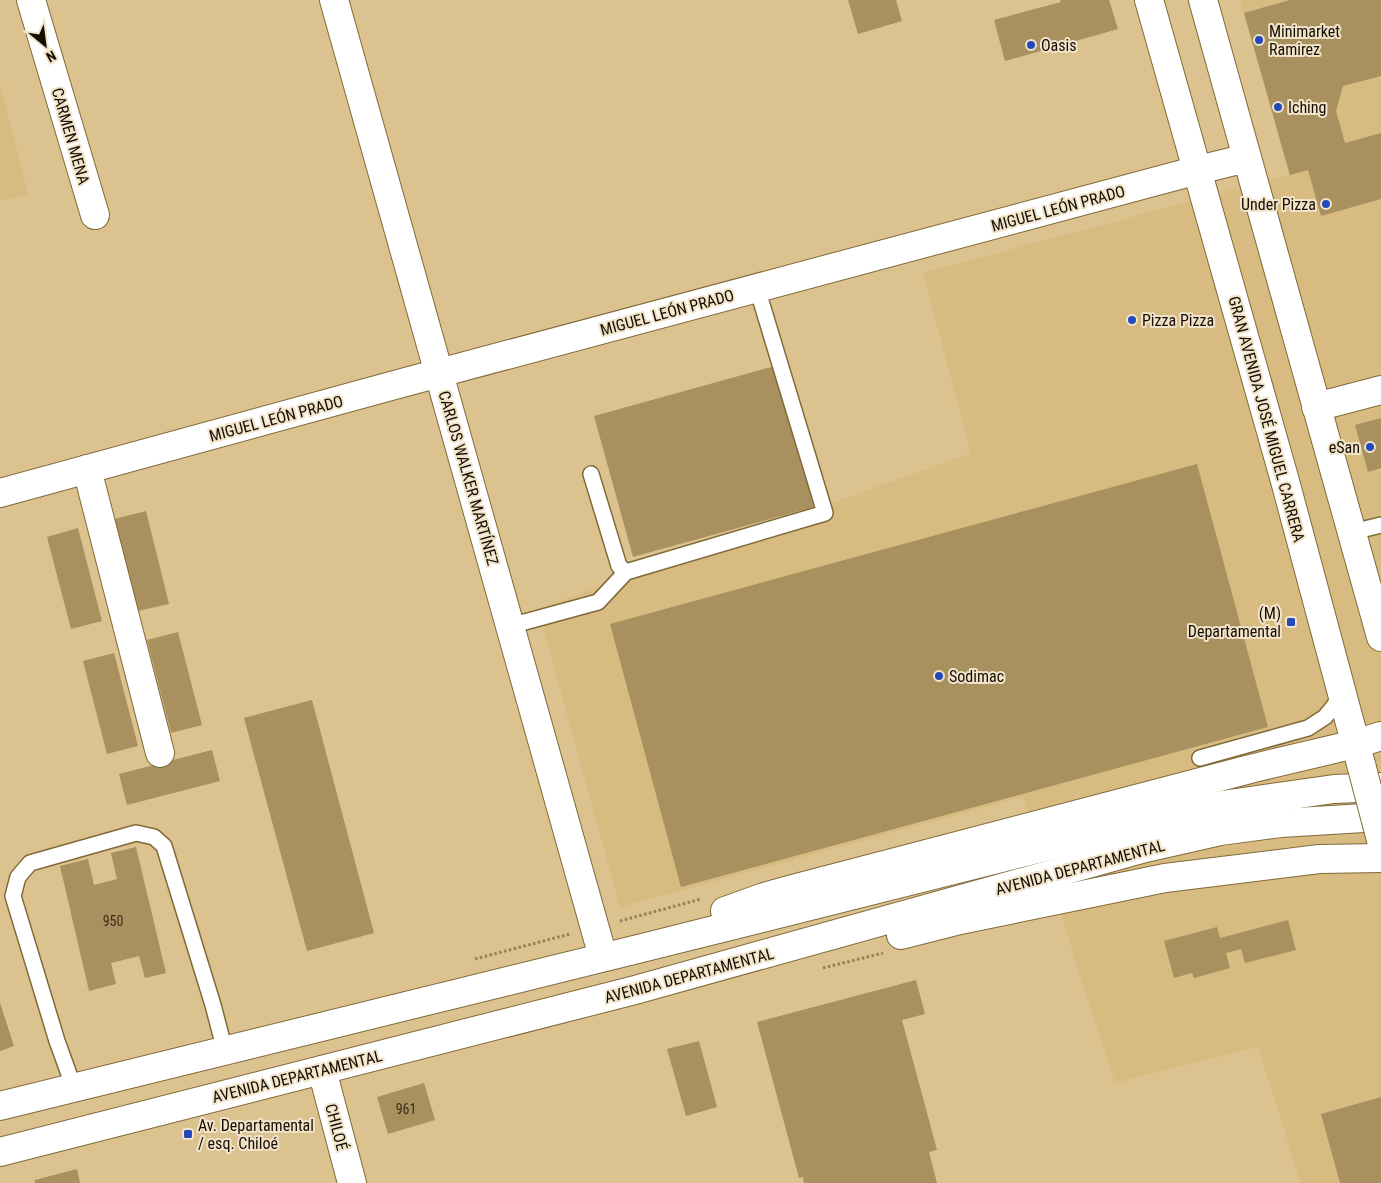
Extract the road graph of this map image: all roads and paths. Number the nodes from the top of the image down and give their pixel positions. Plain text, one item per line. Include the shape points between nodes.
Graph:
1 (31, 0) edge
2 (334, 0) edge
3 (1149, 0) edge
4 (1203, 0) edge
5 (1247, 158) junction
6 (1198, 170) junction
7 (95, 215) dead end
8 (757, 288) junction
9 (439, 374) junction
10 (1381, 390) edge
11 (1316, 407) junction
12 (87, 469) junction
13 (591, 474) dead end
14 (0, 493) edge
15 (1381, 525) edge
16 (1352, 532) junction
17 (626, 572) junction
18 (510, 626) junction
19 (1381, 637) edge
20 (1341, 693) junction
21 (1381, 736) edge
22 (160, 753) dead end
23 (1358, 756) junction
24 (1200, 758) dead end
25 (1381, 787) edge
26 (1381, 817) edge
27 (1381, 840) edge
28 (1381, 858) edge
29 (710, 896) dead end
30 (595, 928) junction
31 (646, 947) junction
32 (889, 952) dead end
33 (603, 956) junction
34 (469, 960) dead end
35 (821, 968) dead end
36 (635, 990) junction
37 (224, 1051) junction
38 (322, 1070) junction
39 (74, 1088) junction
40 (0, 1106) edge
41 (0, 1152) edge
42 (352, 1183) edge

1 - 7 main road, CARMEN MENA
2 - 9 main road, CARLOS WALKER MARTÍNEZ
3 - 6 main road, GRAN AVENIDA JOSÉ MIGUEL CARRERA
4 - 5 main road
5 - 6 main road, MIGUEL LEÓN PRADO
5 - 11 main road
6 - 8 main road, MIGUEL LEÓN PRADO
6 - 20 main road, GRAN AVENIDA JOSÉ MIGUEL CARRERA
8 - 9 main road, MIGUEL LEÓN PRADO
8 - 17 lane via 825,513
9 - 12 main road, MIGUEL LEÓN PRADO
9 - 18 main road, CARLOS WALKER MARTÍNEZ
10 - 11 main road
11 - 16 main road
12 - 14 main road, MIGUEL LEÓN PRADO
12 - 22 main road
13 - 17 lane via 619,566
15 - 16 lane
16 - 19 main road
17 - 18 lane via 598,602
18 - 30 main road, CARLOS WALKER MARTÍNEZ
20 - 23 main road, GRAN AVENIDA JOSÉ MIGUEL CARRERA
20 - 24 lane via 1325,717 1308,728
21 - 23 main road
23 - 27 main road, GRAN AVENIDA JOSÉ MIGUEL CARRERA, bridge
23 - 31 main road via 1254,768 789,890 711,917
25 - 31 main road, AVENIDA DEPARTAMENTAL via 1334,789 1201,808
26 - 36 main road, AVENIDA DEPARTAMENTAL via 1280,823 1220,831
28 - 36 main road via 1319,859 1165,878 960,920 777,966
29 - 30 path
30 - 33 main road, CARLOS WALKER MARTÍNEZ
30 - 34 path
31 - 33 main road, AVENIDA DEPARTAMENTAL
32 - 35 path
33 - 37 main road, AVENIDA DEPARTAMENTAL
36 - 38 main road, AVENIDA DEPARTAMENTAL
37 - 39 main road, AVENIDA DEPARTAMENTAL
37 - 39 lane via 164,846 154,837 136,833 30,863 18,877 13,896
38 - 41 main road, AVENIDA DEPARTAMENTAL
38 - 42 main road, CHILOÉ
39 - 40 main road, AVENIDA DEPARTAMENTAL

